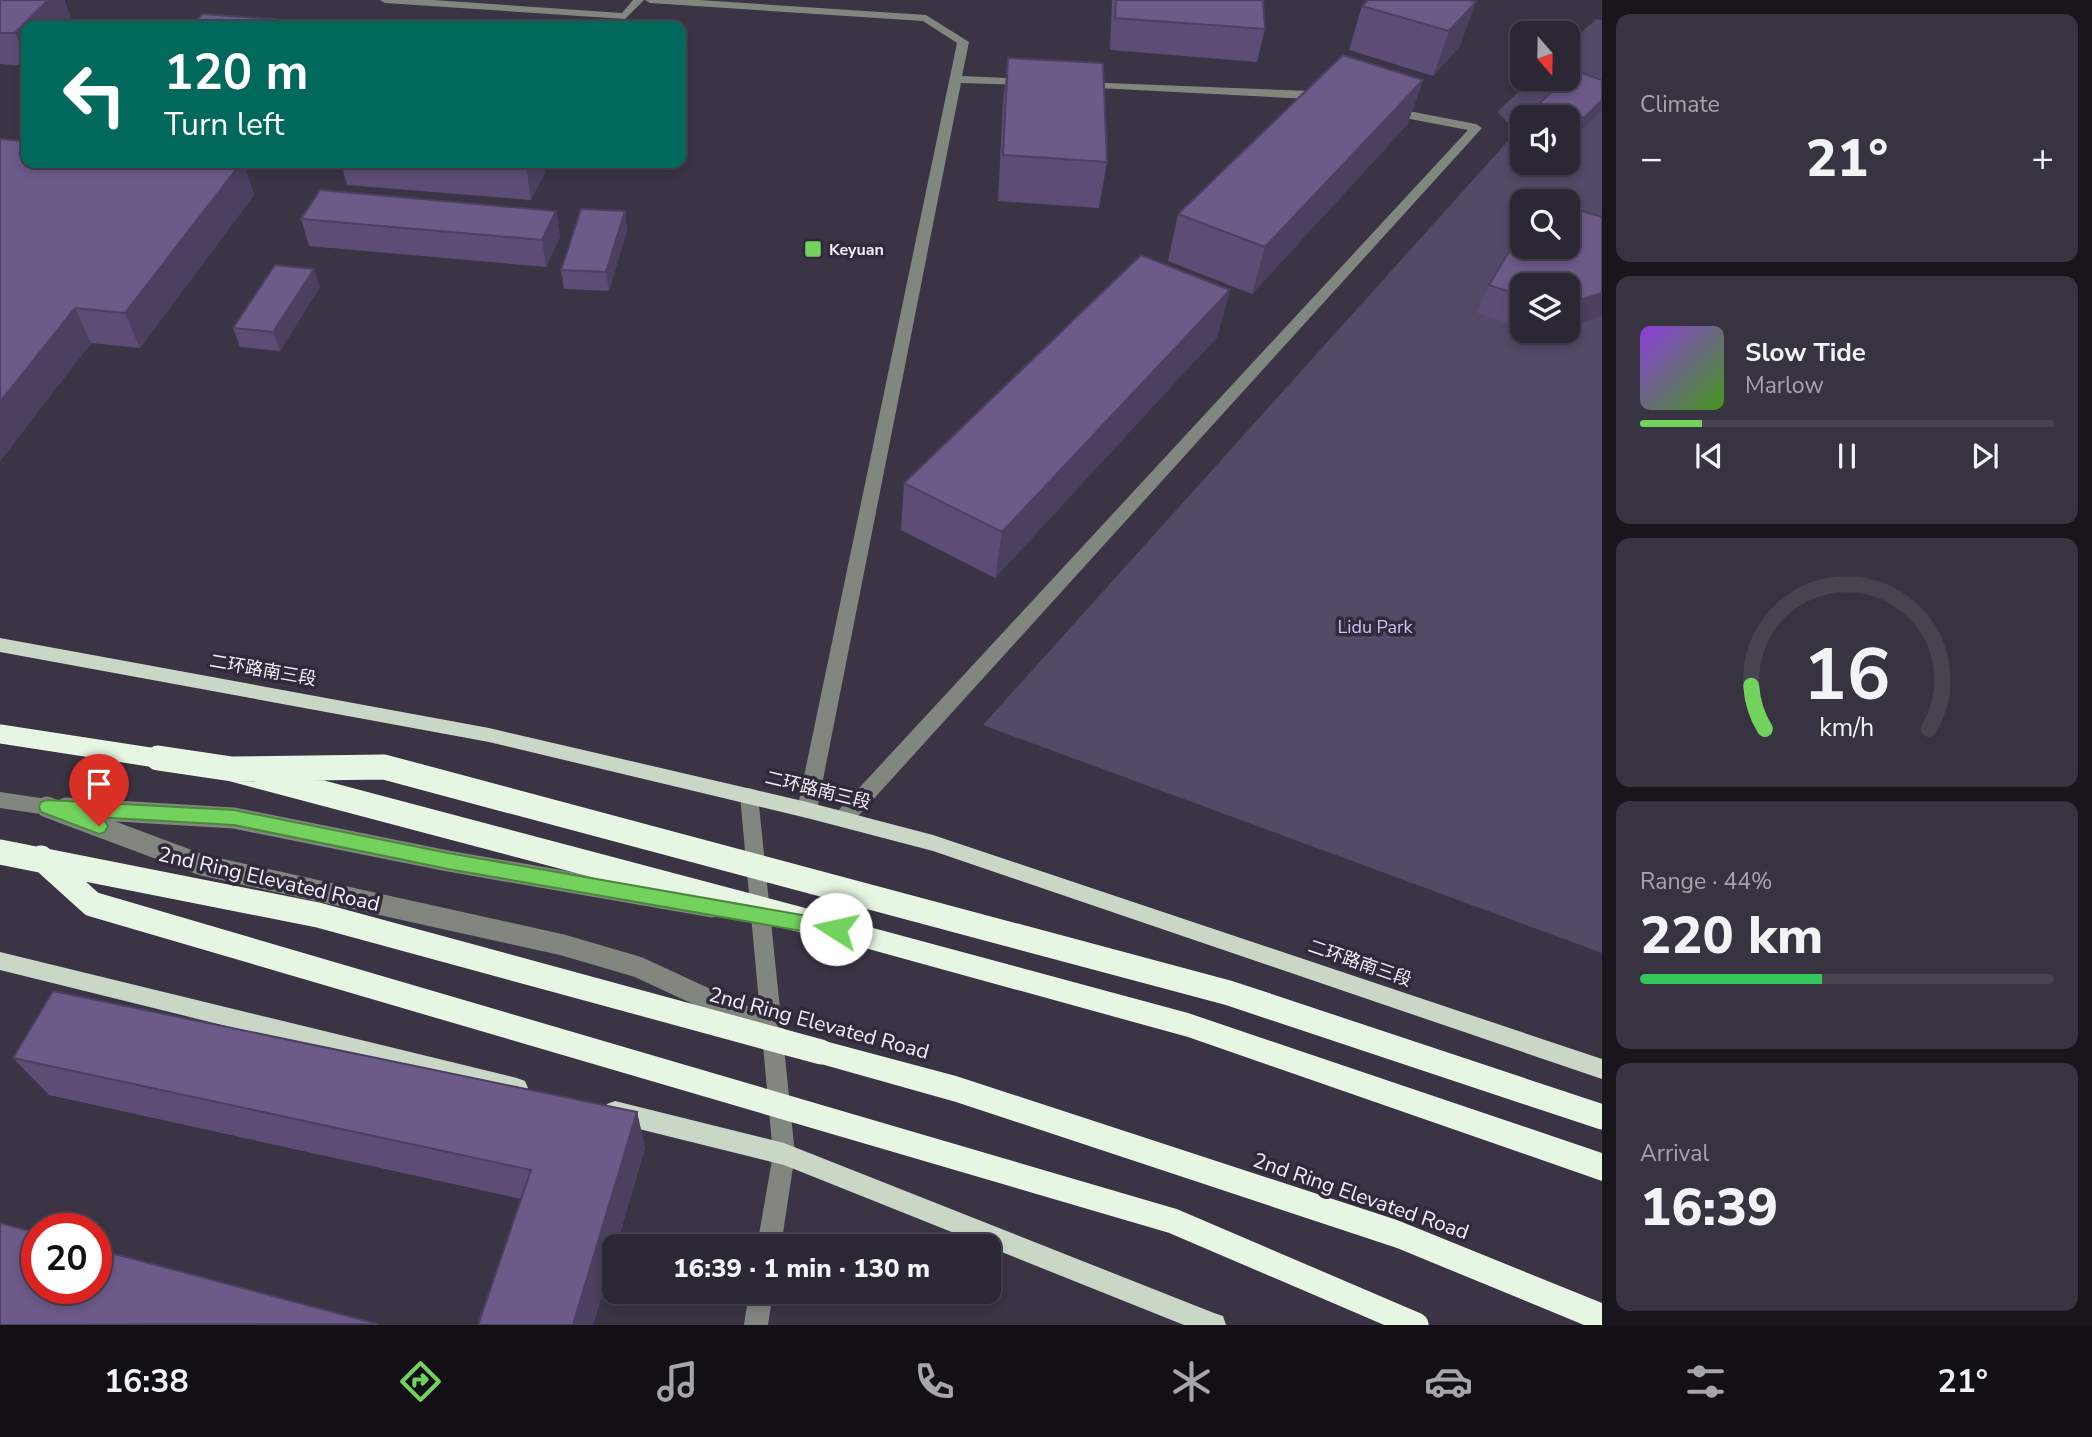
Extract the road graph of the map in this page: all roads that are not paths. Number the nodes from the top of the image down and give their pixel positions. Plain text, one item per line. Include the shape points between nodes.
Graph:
1 (385, 0) edge
2 (639, 0) edge
3 (650, 0) edge
4 (956, 79) junction
5 (1038, 82) edge
6 (1065, 84) edge
7 (1336, 100) edge
8 (1374, 108) edge
9 (0, 645) edge
10 (0, 734) edge
11 (232, 769) junction
12 (749, 796) junction
13 (0, 800) edge
14 (47, 807) junction
15 (807, 810) junction
16 (843, 819) junction
17 (0, 852) edge
18 (41, 858) junction
19 (836, 929) junction
20 (0, 961) edge
21 (821, 1052) junction
22 (1602, 1069) edge
23 (541, 1094) edge
24 (595, 1107) edge
25 (1602, 1117) edge
26 (784, 1154) junction
27 (1602, 1167) edge
28 (771, 1234) edge
29 (759, 1304) edge
30 (1602, 1318) edge
31 (756, 1325) edge
32 (1214, 1325) edge
33 (1416, 1325) edge

1 - 2 street via 625,16
3 - 4 street via 926,18 963,42
4 - 5 street
4 - 15 street
6 - 7 street
8 - 16 street via 1476,128
9 - 12 main road, 二环路南三段 via 489,735
10 - 11 highway, bridge
11 - 19 highway, bridge
11 - 25 highway, bridge via 384,768 1229,993
12 - 15 main road, 二环路南三段
12 - 26 street
13 - 14 street
14 - 19 street, bridge via 234,818
14 - 21 street, bridge via 202,865 563,945 638,967
15 - 16 main road, 二环路南三段
16 - 22 main road, 二环路南三段 via 933,843
17 - 18 highway, 2nd Ring Elevated Road, bridge
18 - 21 highway, 2nd Ring Elevated Road, bridge via 318,915
18 - 33 highway, bridge via 92,904 1173,1221
19 - 27 highway via 1188,1025
20 - 23 main road
21 - 30 highway, 2nd Ring Elevated Road via 956,1089 1397,1234
24 - 26 main road
26 - 28 street
26 - 32 main road
29 - 31 street

